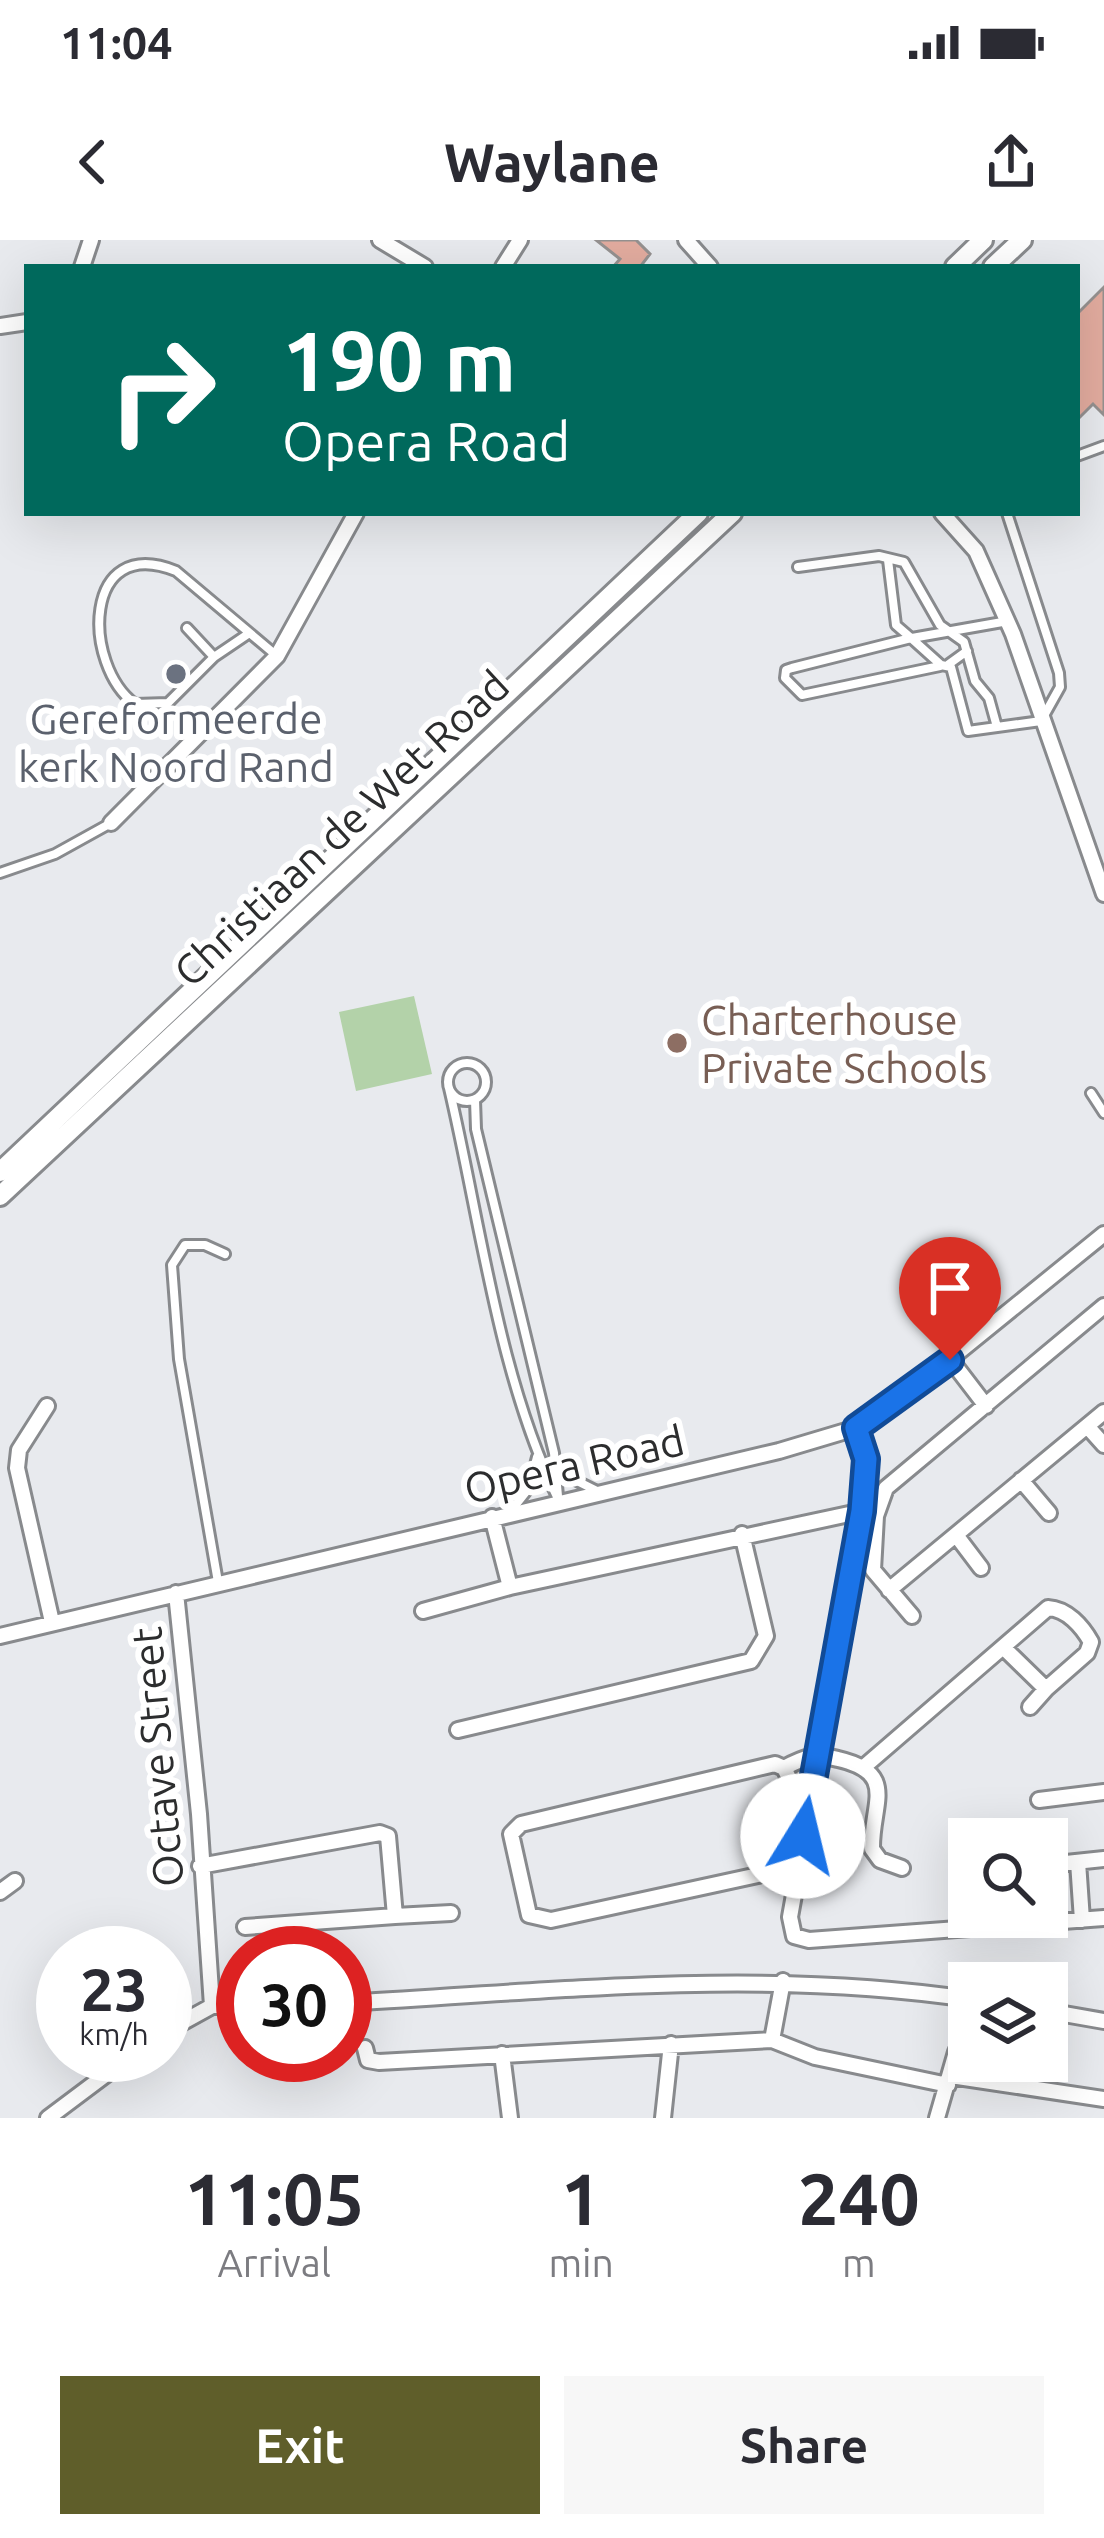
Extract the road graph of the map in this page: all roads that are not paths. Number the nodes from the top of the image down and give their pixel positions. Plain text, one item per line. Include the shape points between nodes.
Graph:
1 (380, 240) edge
2 (686, 240) edge
3 (983, 240) edge
4 (1022, 240) edge
5 (420, 264) edge
6 (707, 264) edge
7 (958, 264) edge
8 (996, 264) edge
9 (352, 516) edge
10 (695, 516) edge
11 (729, 516) edge
12 (945, 516) edge
13 (1008, 516) edge
14 (888, 560) junction
15 (798, 567) dead end
16 (1007, 621) junction
17 (187, 628) dead end
18 (248, 634) junction
19 (955, 634) junction
20 (910, 638) junction
21 (967, 650) junction
22 (277, 656) junction
23 (214, 657) junction
24 (945, 664) junction
25 (975, 681) junction
26 (955, 686) junction
27 (1041, 721) junction
28 (998, 727) junction
29 (111, 823) joint
30 (0, 873) edge
31 (1104, 894) edge
32 (449, 1088) junction
33 (1091, 1093) dead end
34 (476, 1100) junction
35 (1104, 1112) edge
36 (0, 1172) edge
37 (0, 1196) edge
38 (1104, 1234) edge
39 (225, 1254) dead end
40 (1104, 1306) edge
41 (950, 1360) junction
42 (47, 1406) dead end
43 (986, 1406) junction
44 (1104, 1412) edge
45 (1088, 1426) junction
46 (856, 1428) junction
47 (1104, 1445) edge
48 (537, 1456) junction
49 (555, 1460) junction
50 (1022, 1480) junction
51 (600, 1492) junction
52 (559, 1501) junction
53 (862, 1511) junction
54 (509, 1513) junction
55 (1048, 1513) dead end
56 (492, 1516) junction
57 (742, 1534) junction
58 (956, 1534) junction
59 (981, 1568) dead end
60 (218, 1582) junction
61 (509, 1587) junction
62 (889, 1590) junction
63 (176, 1593) junction
64 (423, 1611) dead end
65 (912, 1616) dead end
66 (52, 1622) junction
67 (0, 1636) edge
68 (1004, 1648) junction
69 (1046, 1689) junction
70 (1030, 1707) dead end
71 (458, 1730) dead end
72 (816, 1754) junction
73 (865, 1766) junction
74 (784, 1768) junction
75 (1104, 1792) edge
76 (1039, 1800) dead end
77 (1104, 1859) edge
78 (1078, 1862) junction
79 (1068, 1863) edge
80 (200, 1866) junction
81 (902, 1868) dead end
82 (15, 1881) dead end
83 (0, 1892) edge
84 (451, 1913) dead end
85 (394, 1916) junction
86 (1104, 1918) edge
87 (1082, 1920) junction
88 (270, 1926) edge
89 (782, 1981) junction
90 (948, 1997) edge
91 (372, 2001) edge
92 (212, 2006) junction
93 (216, 2006) edge
94 (1068, 2014) edge
95 (192, 2017) edge
96 (1104, 2020) edge
97 (772, 2040) junction
98 (671, 2044) junction
99 (502, 2054) junction
100 (372, 2062) edge
101 (948, 2080) edge
102 (96, 2082) edge
103 (948, 2082) edge
104 (965, 2082) edge
105 (1104, 2099) edge
106 (48, 2118) edge
107 (509, 2118) edge
108 (663, 2118) edge
109 (937, 2118) edge

1 - 5 street
2 - 6 street
3 - 7 main road
4 - 8 main road
9 - 22 street
10 - 36 main road, Christiaan de Wet Road
11 - 37 main road, Christiaan de Wet Road
12 - 16 street via 976,550
13 - 27 lane via 1059,673
14 - 15 lane
14 - 19 lane via 908,566 940,625
14 - 20 lane via 896,625
16 - 19 lane
16 - 27 street
17 - 23 lane
18 - 22 lane
18 - 23 lane
18 - 23 lane via 163,566 135,568 104,586 98,610 105,655 119,691 135,704 168,703
19 - 20 lane
19 - 21 lane
20 - 24 lane
20 - 24 lane via 792,668 784,678 802,695
21 - 24 lane
21 - 25 lane
22 - 29 street
24 - 26 lane
25 - 26 lane
25 - 28 lane
26 - 28 lane via 968,731
27 - 28 lane
27 - 31 street
29 - 30 lane
32 - 34 lane via 463,1101
32 - 34 lane via 453,1070 476,1065 487,1080
32 - 48 lane via 490,1296
33 - 35 lane
34 - 49 lane via 476,1129
38 - 41 street, Opera Road
39 - 60 lane via 184,1245 172,1264 189,1426
40 - 43 street
41 - 43 street
41 - 46 street, Opera Road
42 - 66 street via 16,1468
43 - 62 street via 886,1488 872,1556 876,1578
44 - 45 street
45 - 47 street
45 - 50 street
46 - 51 street, Opera Road
46 - 53 street via 866,1459
48 - 52 lane
48 - 54 lane via 529,1488
49 - 51 lane
49 - 52 lane
50 - 55 street
50 - 58 street
51 - 52 street, Opera Road
52 - 54 street, Opera Road
53 - 57 street
53 - 72 street
54 - 56 street, Opera Road
56 - 60 street, Opera Road
56 - 61 street
57 - 61 street
57 - 71 street via 766,1636 751,1660
58 - 59 street
58 - 62 street
60 - 63 street, Opera Road
61 - 64 street
62 - 65 street
63 - 66 street, Opera Road
63 - 80 street, Octave Street
66 - 67 street, Opera Road
68 - 69 street
68 - 69 street via 1048,1608 1066,1613 1090,1642
68 - 73 street
69 - 70 street
72 - 73 street
72 - 74 street
72 - 87 street via 790,1917 794,1936
73 - 81 street via 878,1796 872,1850
74 - 74 street via 775,1763 521,1823 511,1834 529,1916 550,1920 772,1868
75 - 76 street
77 - 78 street
78 - 79 street
78 - 87 street
80 - 85 street via 385,1834
80 - 92 street, Octave Street
82 - 83 street
84 - 85 street
85 - 88 street
86 - 87 street
89 - 90 street
89 - 91 street
89 - 97 street
92 - 93 street
92 - 95 street
94 - 96 street
97 - 98 street
97 - 101 street via 815,2057
98 - 99 street
98 - 108 street
99 - 100 street
99 - 107 street
102 - 106 street
103 - 109 street
104 - 105 street

